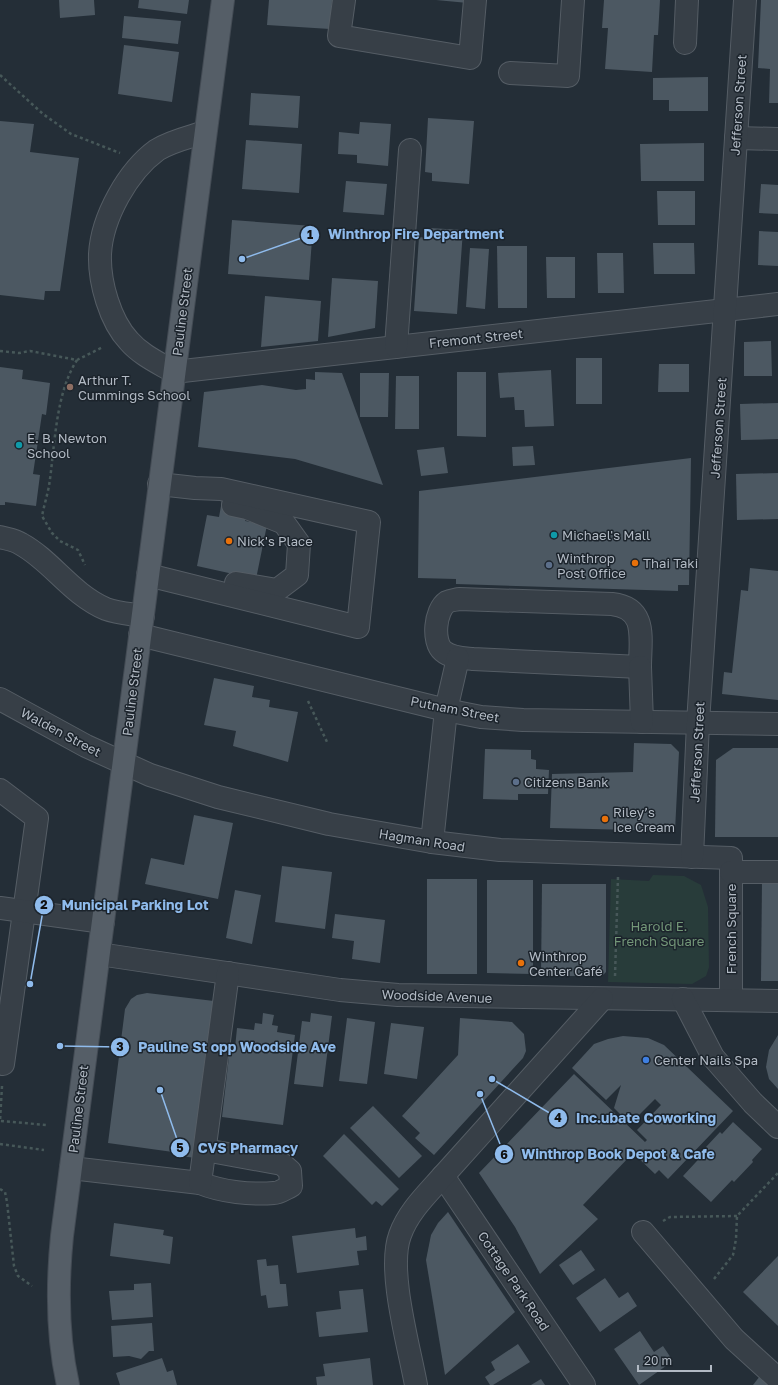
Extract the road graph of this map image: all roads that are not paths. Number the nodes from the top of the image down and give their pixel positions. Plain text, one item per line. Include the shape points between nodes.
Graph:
1 (223, 0) edge
2 (344, 0) edge
3 (475, 0) edge
4 (573, 0) edge
5 (687, 0) edge
6 (745, 0) edge
7 (685, 43) dead end
8 (510, 73) dead end
9 (205, 132) junction
10 (736, 138) junction
11 (778, 139) edge
12 (410, 150) dead end
13 (778, 304) edge
14 (726, 310) junction
15 (396, 348) junction
16 (174, 372) junction
17 (159, 484) junction
18 (195, 488) junction
19 (0, 537) edge
20 (148, 575) junction
21 (189, 585) junction
22 (141, 625) junction
23 (458, 658) junction
24 (640, 667) junction
25 (0, 699) edge
26 (446, 710) junction
27 (642, 722) junction
28 (698, 723) junction
29 (778, 724) edge
30 (123, 764) junction
31 (0, 790) edge
32 (432, 842) junction
33 (692, 857) junction
34 (731, 865) junction
35 (778, 872) edge
36 (0, 908) edge
37 (24, 912) junction
38 (103, 922) junction
39 (99, 954) junction
40 (228, 973) junction
41 (602, 999) junction
42 (683, 999) junction
43 (731, 1000) junction
44 (778, 1001) edge
45 (3, 1064) road end
46 (778, 1127) edge
47 (205, 1150) junction
48 (71, 1168) junction
49 (443, 1176) junction
50 (200, 1183) junction
51 (643, 1232) road end
52 (778, 1379) edge
53 (68, 1385) edge
54 (416, 1385) edge
55 (584, 1385) edge

1 - 9 main road, Pauline Street
2 - 3 street via 339,36 470,58
4 - 8 street via 568,76
5 - 7 street
6 - 10 street, Jefferson Street
9 - 16 main road, Pauline Street
9 - 16 street via 158,149 144,161 115,201 108,218 100,254 111,315 139,350
10 - 11 street
10 - 14 street, Jefferson Street
12 - 15 street
13 - 14 street, Fremont Street
14 - 15 street, Fremont Street
14 - 28 street, Jefferson Street
15 - 16 street, Fremont Street
16 - 17 main road, Pauline Street
17 - 18 street
17 - 20 main road, Pauline Street
18 - 21 street via 221,503 247,508 284,523 299,544 297,575 276,590 216,580
18 - 21 street via 221,489 369,522 358,627
19 - 22 street, Putnam Street via 20,544 89,600
20 - 21 street
20 - 22 main road, Pauline Street
22 - 26 street, Putnam Street
22 - 30 main road, Pauline Street
23 - 24 street
23 - 24 street via 443,651 437,642 440,610 448,602 459,599 612,604 631,610 639,621
23 - 26 street
24 - 27 street
25 - 30 street, Walden Street
26 - 27 street, Putnam Street via 509,719
26 - 32 street
27 - 28 street, Putnam Street
28 - 29 street, Putnam Street
28 - 33 street, Jefferson Street
30 - 32 street, Hagman Road via 183,786 256,807 329,824
30 - 38 main road, Pauline Street
31 - 37 street via 37,818
32 - 33 street, Hagman Road via 518,851
33 - 34 street, Hagman Road
34 - 35 street, Hagman Road
34 - 43 street, French Square
36 - 37 street
37 - 38 street
37 - 45 street
38 - 39 main road, Pauline Street
39 - 40 street, Woodside Avenue
39 - 48 main road, Pauline Street
40 - 41 street, Woodside Avenue via 340,990 398,995
40 - 47 street
41 - 42 street, Woodside Avenue
41 - 49 street
42 - 43 street, Woodside Avenue
42 - 46 street via 713,1057
43 - 44 street, Woodside Avenue
47 - 50 street
47 - 50 street via 282,1164 290,1171 291,1186 276,1193 255,1193 212,1188
48 - 50 street
48 - 53 main road, Pauline Street via 62,1236 58,1304
49 - 54 street via 419,1203 405,1224 395,1258
49 - 55 street, Cottage Park Road
51 - 52 street via 734,1339

